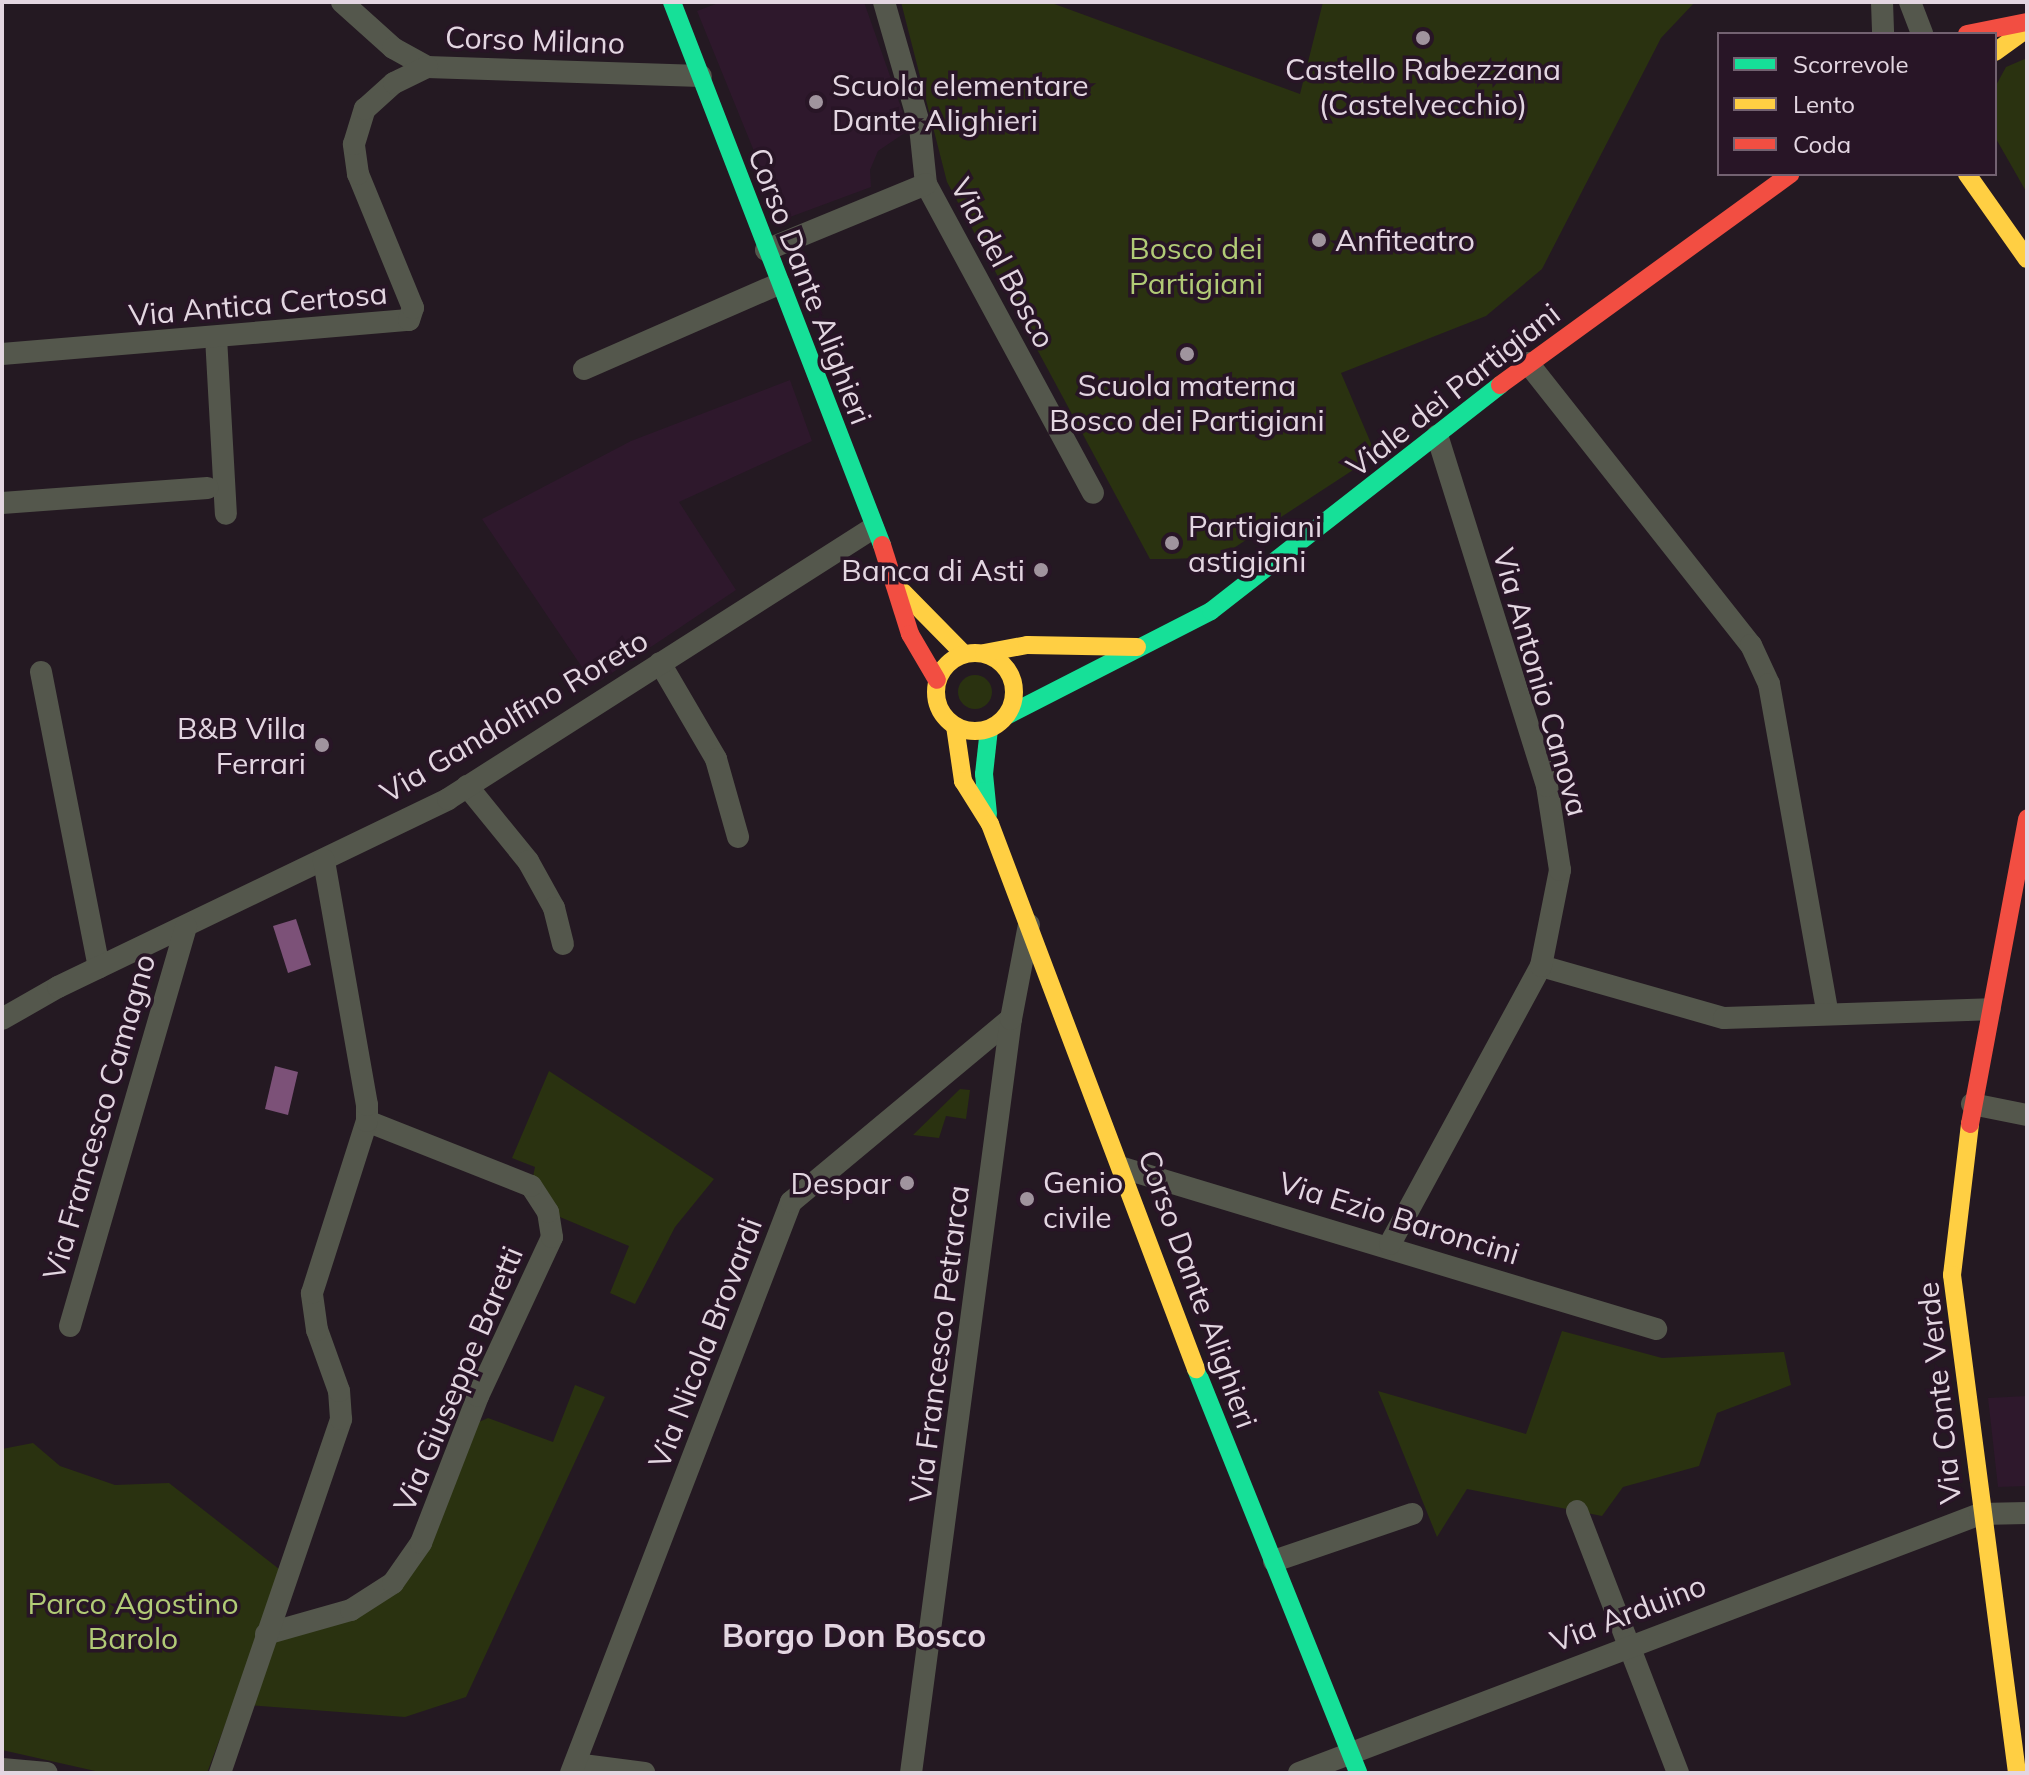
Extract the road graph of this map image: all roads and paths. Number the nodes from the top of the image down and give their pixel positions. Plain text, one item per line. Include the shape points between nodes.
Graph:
1 (342, 2) edge
2 (672, 2) edge
3 (884, 2) edge
4 (1882, 2) edge
5 (1910, 2) edge
6 (2027, 22) edge
7 (2027, 29) edge
8 (1883, 32) edge
9 (1921, 32) edge
10 (1977, 32) edge
11 (1997, 51) edge
12 (427, 67) junction
13 (701, 76) junction
14 (1787, 176) edge
15 (1969, 176) edge
16 (926, 184) junction
17 (766, 250) junction
18 (2027, 259) edge
19 (779, 284) junction
20 (216, 337) junction
21 (2, 354) edge
22 (1528, 363) junction
23 (584, 369) dead end
24 (1437, 436) junction
25 (207, 488) dead end
26 (1093, 493) dead end
27 (2, 503) edge
28 (226, 514) dead end
29 (873, 528) junction
30 (899, 588) junction
31 (1147, 646) junction
32 (984, 653) junction
33 (964, 654) junction
34 (660, 663) junction
35 (41, 672) dead end
36 (937, 680) junction
37 (1006, 716) junction
38 (955, 726) junction
39 (989, 729) junction
40 (467, 786) junction
41 (2027, 818) edge
42 (990, 824) junction
43 (738, 837) dead end
44 (324, 860) junction
45 (2020, 889) edge
46 (1029, 924) junction
47 (186, 926) junction
48 (563, 944) dead end
49 (1541, 966) junction
50 (99, 967) junction
51 (1990, 1009) junction
52 (1828, 1014) junction
53 (2, 1019) edge
54 (1011, 1019) junction
55 (1972, 1104) junction
56 (2027, 1115) edge
57 (367, 1121) junction
58 (1123, 1168) junction
59 (1390, 1244) junction
60 (70, 1326) dead end
61 (1656, 1329) dead end
62 (1577, 1511) dead end
63 (2027, 1513) edge
64 (1412, 1514) dead end
65 (1980, 1514) junction
66 (1274, 1561) junction
67 (266, 1634) junction
68 (1628, 1645) junction
69 (1354, 1762) edge
70 (573, 1768) edge
71 (2, 1769) edge
72 (47, 1773) edge
73 (220, 1773) edge
74 (644, 1773) edge
75 (911, 1773) edge
76 (1299, 1773) edge
77 (1678, 1773) edge
78 (2017, 1773) edge

1 - 12 street, Corso Milano via 393,48
2 - 13 street, Corso Dante Alighieri
3 - 16 street, Via del Bosco via 920,127
4 - 8 street
5 - 9 street
6 - 10 street
7 - 11 street
12 - 13 street, Corso Milano
12 - 20 street, Via Antica Certosa via 394,83 365,109 354,144 358,174 412,305 411,318
13 - 17 street, Corso Dante Alighieri
14 - 22 street, Viale dei Partigiani
15 - 18 street
16 - 17 street
16 - 26 street, Via del Bosco
17 - 19 street, Corso Dante Alighieri
19 - 23 street
19 - 29 street, Corso Dante Alighieri
20 - 21 street, Via Antica Certosa
20 - 28 street
22 - 24 street, Viale dei Partigiani
22 - 52 street via 1751,645 1769,684
24 - 31 street, Viale dei Partigiani via 1264,574
24 - 49 street, Via Antonio Canova via 1547,786 1560,870
25 - 27 street
29 - 30 street, Corso Dante Alighieri
29 - 34 street, Via Gandolfino Roreto
30 - 33 street, Corso Dante Alighieri
30 - 36 street, Corso Dante Alighieri via 910,634
31 - 32 street, Viale dei Partigiani via 1102,650 1027,645
31 - 37 street, Viale dei Partigiani
32 - 33 street
32 - 37 street via 996,658 1013,679 1013,705
33 - 36 street via 952,659
34 - 40 street, Via Gandolfino Roreto
34 - 43 street via 716,759
35 - 50 street
36 - 38 street via 938,706
37 - 39 street
38 - 39 street
38 - 42 street, Corso Dante Alighieri via 963,781
39 - 42 street, Corso Dante Alighieri via 984,774
40 - 44 street, Via Gandolfino Roreto
40 - 48 street via 528,861 554,908
41 - 45 street, Via Conte Verde
42 - 46 street, Corso Dante Alighieri
44 - 47 street, Via Gandolfino Roreto
44 - 57 street
45 - 51 street, Via Conte Verde
46 - 54 street, Via Francesco Petrarca
46 - 58 street, Corso Dante Alighieri
47 - 50 street, Via Gandolfino Roreto
47 - 60 street, Via Francesco Camagno
49 - 52 street via 1724,1018
49 - 59 street, Via Antonio Canova
50 - 53 street, Via Gandolfino Roreto
51 - 52 street
51 - 55 street, Via Conte Verde
54 - 70 street, Via Nicola Brovardi via 791,1202
54 - 75 street, Via Francesco Petrarca
55 - 56 street
55 - 65 street, Via Conte Verde via 1952,1275
57 - 67 street via 312,1293 317,1330 339,1391 341,1419
57 - 67 street, Via Giuseppe Baretti via 531,1186 548,1212 552,1237 478,1396 421,1543 393,1583 351,1610
58 - 59 street, Via Ezio Baroncini
58 - 66 street, Corso Dante Alighieri
59 - 61 street, Via Ezio Baroncini
62 - 68 street
63 - 65 street, Via Arduino
64 - 66 street
65 - 68 street, Via Arduino
65 - 78 street, Via Conte Verde
66 - 69 street, Corso Dante Alighieri
67 - 73 street
68 - 69 street, Via Arduino
68 - 77 street
69 - 76 street, Via Arduino
70 - 74 street
71 - 72 street

